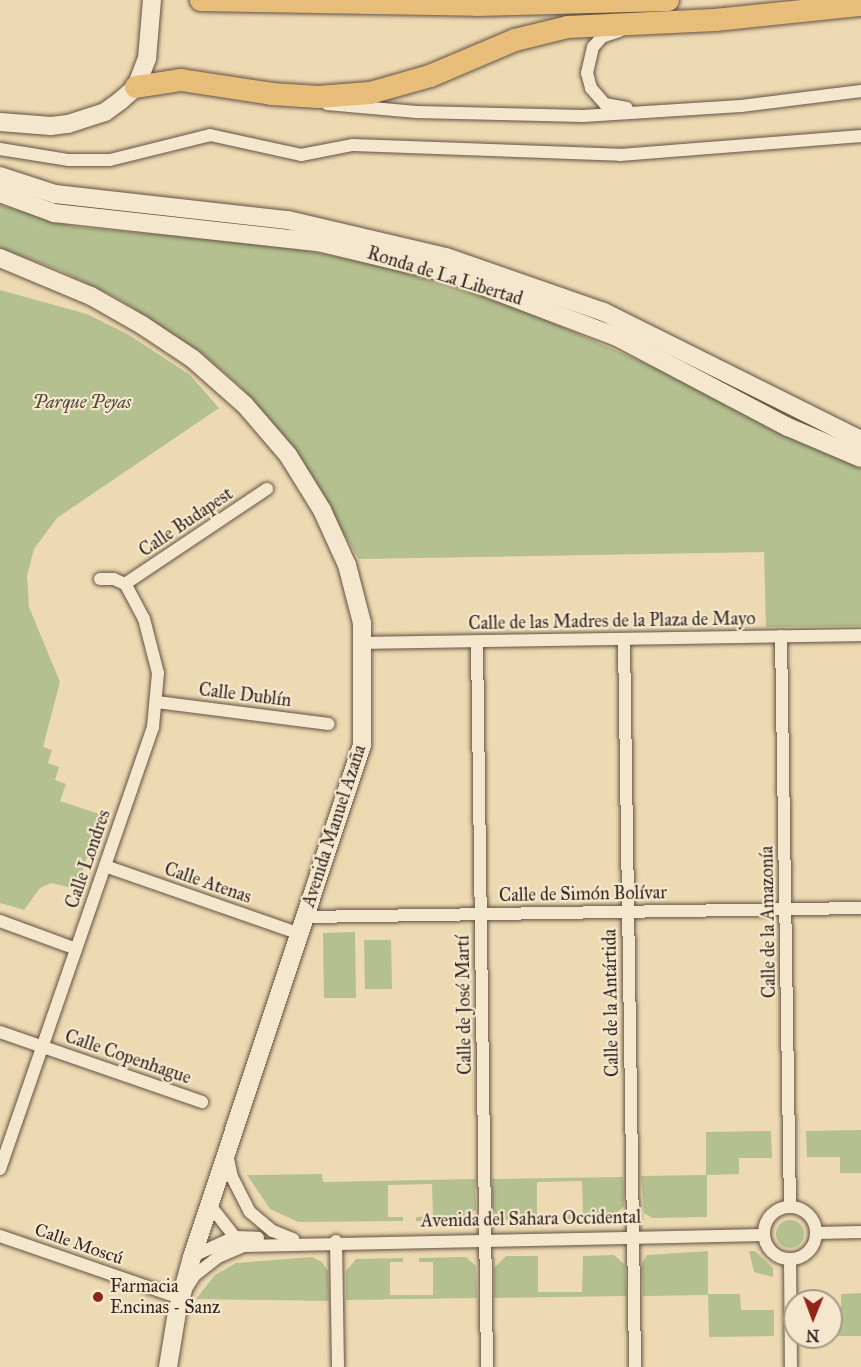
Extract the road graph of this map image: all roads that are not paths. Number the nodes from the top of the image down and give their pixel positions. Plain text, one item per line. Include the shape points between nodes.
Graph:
1 (152, 0) edge
2 (201, 0) edge
3 (861, 6) edge
4 (667, 11) edge
5 (136, 87) junction
6 (861, 91) edge
7 (272, 94) junction
8 (686, 109) junction
9 (0, 122) edge
10 (861, 136) edge
11 (0, 149) edge
12 (0, 176) edge
13 (0, 193) edge
14 (0, 258) edge
15 (861, 440) edge
16 (861, 458) edge
17 (267, 489) dead end
18 (100, 579) dead end
19 (125, 584) junction
20 (861, 635) edge
21 (781, 636) junction
22 (624, 639) junction
23 (477, 642) junction
24 (364, 643) junction
25 (158, 702) junction
26 (329, 724) dead end
27 (105, 866) junction
28 (861, 908) edge
29 (785, 909) junction
30 (628, 911) junction
31 (481, 914) junction
32 (0, 921) edge
33 (303, 925) junction
34 (76, 949) junction
35 (0, 1032) edge
36 (42, 1047) junction
37 (202, 1102) dead end
38 (226, 1151) junction
39 (0, 1169) edge
40 (209, 1204) junction
41 (790, 1206) junction
42 (861, 1232) edge
43 (816, 1233) junction
44 (633, 1235) junction
45 (764, 1235) junction
46 (0, 1236) edge
47 (485, 1238) junction
48 (239, 1241) junction
49 (336, 1241) junction
50 (300, 1242) junction
51 (192, 1257) junction
52 (790, 1259) junction
53 (180, 1298) junction
54 (168, 1367) edge
55 (338, 1367) edge
56 (487, 1367) edge
57 (634, 1367) edge
58 (791, 1367) edge

1 - 5 main road via 147,59
2 - 4 highway
3 - 4 highway
4 - 7 highway via 540,33 430,76 370,93 318,97
4 - 8 street via 602,37 593,47 587,73 591,88 605,104
5 - 7 highway via 181,80
5 - 9 main road via 105,112 89,119 51,126
6 - 8 street
7 - 8 street via 355,108 494,116 584,116
10 - 11 street via 620,155 353,145 302,155 210,135 110,160 69,160
12 - 15 main road, Ronda de La Libertad via 55,194 288,220 446,257 604,312
13 - 16 main road, Ronda de La Libertad via 54,213 318,242 451,274 617,337 788,427
14 - 24 main road, Avenida Manuel Azaña via 91,296 142,324 193,359 245,405 288,455 336,538 356,596
17 - 19 street, Calle Budapest
18 - 19 street
19 - 25 street, Calle Londres via 144,619 153,649
20 - 21 street, Calle de las Madres de la Plaza de Mayo
21 - 22 street, Calle de las Madres de la Plaza de Mayo
21 - 29 street, Calle de la Amazonía
22 - 23 street, Calle de las Madres de la Plaza de Mayo
22 - 30 street, Calle de la Antártida
23 - 24 street, Calle de las Madres de la Plaza de Mayo
23 - 31 street, Calle de José Martí
24 - 33 main road, Avenida Manuel Azaña via 362,744
25 - 26 street, Calle Dublín
25 - 27 street, Calle Londres
27 - 33 street, Calle Atenas
27 - 34 street, Calle Londres
28 - 29 street, Calle de Simón Bolívar
29 - 30 street, Calle de Simón Bolívar
29 - 41 street, Calle de la Amazonía
30 - 31 street, Calle de Simón Bolívar
30 - 44 street, Calle de la Antártida
31 - 33 street, Calle de Simón Bolívar
31 - 47 street, Calle de José Martí
32 - 34 street
33 - 38 main road, Avenida Manuel Azaña
34 - 36 street, Calle Londres
35 - 36 street, Calle Copenhague
36 - 37 street, Calle Copenhague
36 - 39 street, Calle Londres
38 - 40 main road, Avenida Manuel Azaña
38 - 50 street, Avenida del Sahara Occidental via 232,1177 250,1212 273,1231
40 - 48 street
40 - 51 main road, Avenida Manuel Azaña
41 - 43 street via 811,1216
41 - 45 street via 770,1215
42 - 43 street
43 - 52 street via 809,1252
44 - 45 street, Avenida del Sahara Occidental
44 - 47 street, Avenida del Sahara Occidental
44 - 57 street, Calle de la Antártida
45 - 52 street via 772,1252
46 - 53 street, Calle Moscú
47 - 49 street, Avenida del Sahara Occidental
47 - 56 street, Calle de José Martí
48 - 50 street, Avenida del Sahara Occidental
48 - 51 street, Avenida del Sahara Occidental via 202,1249
48 - 53 street, Avenida del Sahara Occidental via 195,1275
49 - 50 street, Avenida del Sahara Occidental
49 - 55 street
51 - 53 main road, Avenida Manuel Azaña
52 - 58 street
53 - 54 main road, Avenida Manuel Azaña

